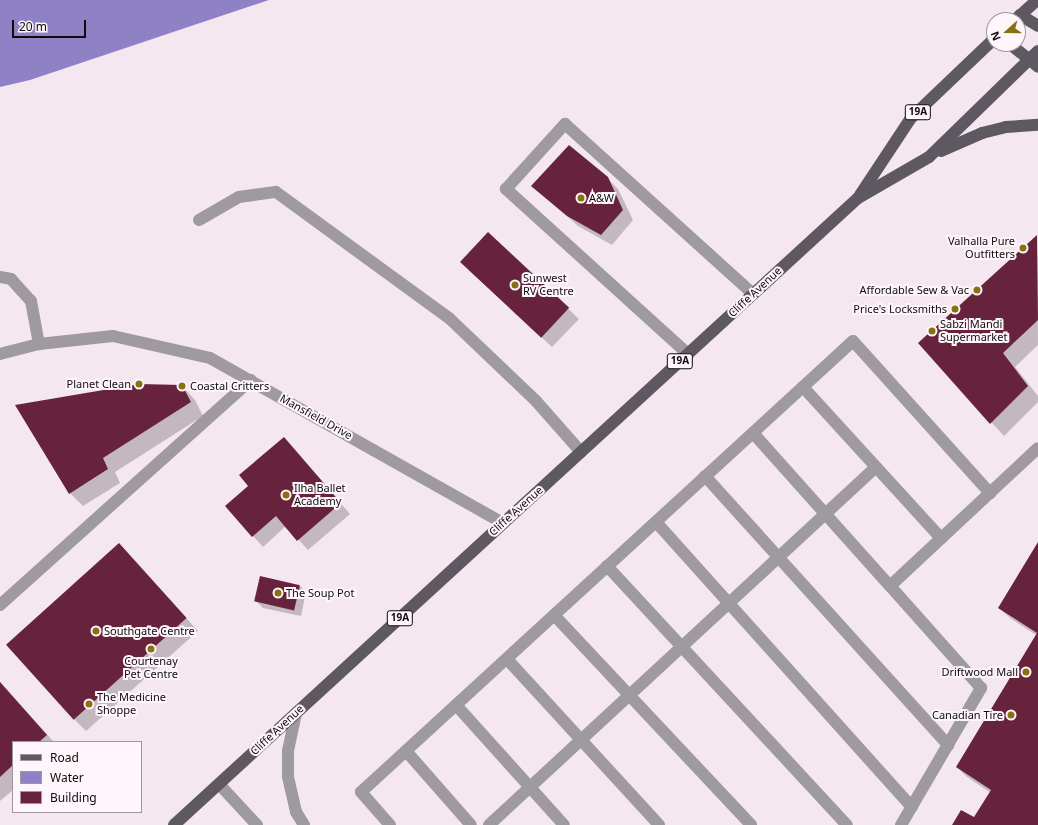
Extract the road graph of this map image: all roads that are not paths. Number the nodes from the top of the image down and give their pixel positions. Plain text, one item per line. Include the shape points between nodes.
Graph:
1 (1037, 0) edge
2 (1023, 12) edge
3 (1026, 21) edge
4 (1038, 26) edge
5 (986, 47) edge
6 (1023, 52) edge
7 (1035, 59) edge
8 (1038, 125) edge
9 (929, 156) junction
10 (858, 198) junction
11 (199, 220) dead end
12 (0, 277) edge
13 (752, 294) junction
14 (39, 344) junction
15 (0, 354) edge
16 (688, 354) junction
17 (251, 380) junction
18 (803, 387) junction
19 (753, 433) junction
20 (1038, 448) edge
21 (581, 452) junction
22 (876, 467) junction
23 (705, 476) junction
24 (990, 493) junction
25 (826, 514) junction
26 (656, 522) junction
27 (503, 523) junction
28 (941, 538) junction
29 (778, 557) junction
30 (607, 566) junction
31 (890, 586) junction
32 (729, 603) junction
33 (0, 606) edge
34 (554, 615) junction
35 (682, 646) junction
36 (507, 659) junction
37 (629, 695) junction
38 (456, 705) junction
39 (296, 713) junction
40 (581, 740) junction
41 (948, 745) junction
42 (406, 751) junction
43 (219, 784) junction
44 (529, 787) junction
45 (912, 807) junction
46 (174, 825) edge
47 (257, 825) edge
48 (304, 825) edge
49 (390, 825) edge
50 (471, 825) edge
51 (488, 825) edge
52 (564, 825) edge
53 (659, 825) edge
54 (750, 825) edge
55 (847, 825) edge
56 (901, 825) edge

1 - 2 main road
3 - 4 main road
5 - 10 main road, Cliffe Avenue / 19A via 912,118
6 - 7 main road
7 - 9 main road, Cliffe Avenue / 19A
8 - 9 main road via 1006,127 982,133
9 - 10 main road, Cliffe Avenue / 19A
10 - 13 main road, Cliffe Avenue / 19A
11 - 21 street via 239,197 276,192 450,319 536,402
12 - 14 street via 11,279 31,301
13 - 16 main road, Cliffe Avenue / 19A
13 - 16 street via 565,124 506,189
14 - 15 street, Mansfield Drive
14 - 17 street, Mansfield Drive via 114,336 210,358
16 - 21 main road, Cliffe Avenue / 19A
17 - 27 street, Mansfield Drive
17 - 33 street
18 - 19 street
18 - 22 street
18 - 24 street via 853,342
19 - 23 street
19 - 25 street
20 - 24 street
21 - 27 main road, Cliffe Avenue / 19A
22 - 25 street
22 - 28 street
23 - 26 street
23 - 29 street
24 - 28 street
25 - 29 street
25 - 31 street
26 - 30 street
26 - 32 street
27 - 39 main road, Cliffe Avenue / 19A
28 - 31 street
29 - 32 street
29 - 41 street
30 - 34 street
30 - 35 street
31 - 41 street via 981,688
32 - 35 street
32 - 45 street
34 - 36 street
34 - 37 street
35 - 37 street
35 - 55 street
36 - 38 street
36 - 40 street
37 - 40 street
37 - 54 street
38 - 42 street
38 - 44 street
39 - 43 main road, Cliffe Avenue / 19A
39 - 48 street via 288,751 288,777 296,812
40 - 44 street
40 - 53 street
41 - 45 street
42 - 49 street via 361,792
42 - 50 street
43 - 46 main road, Cliffe Avenue / 19A
43 - 47 street
44 - 51 street
44 - 52 street
45 - 56 street

